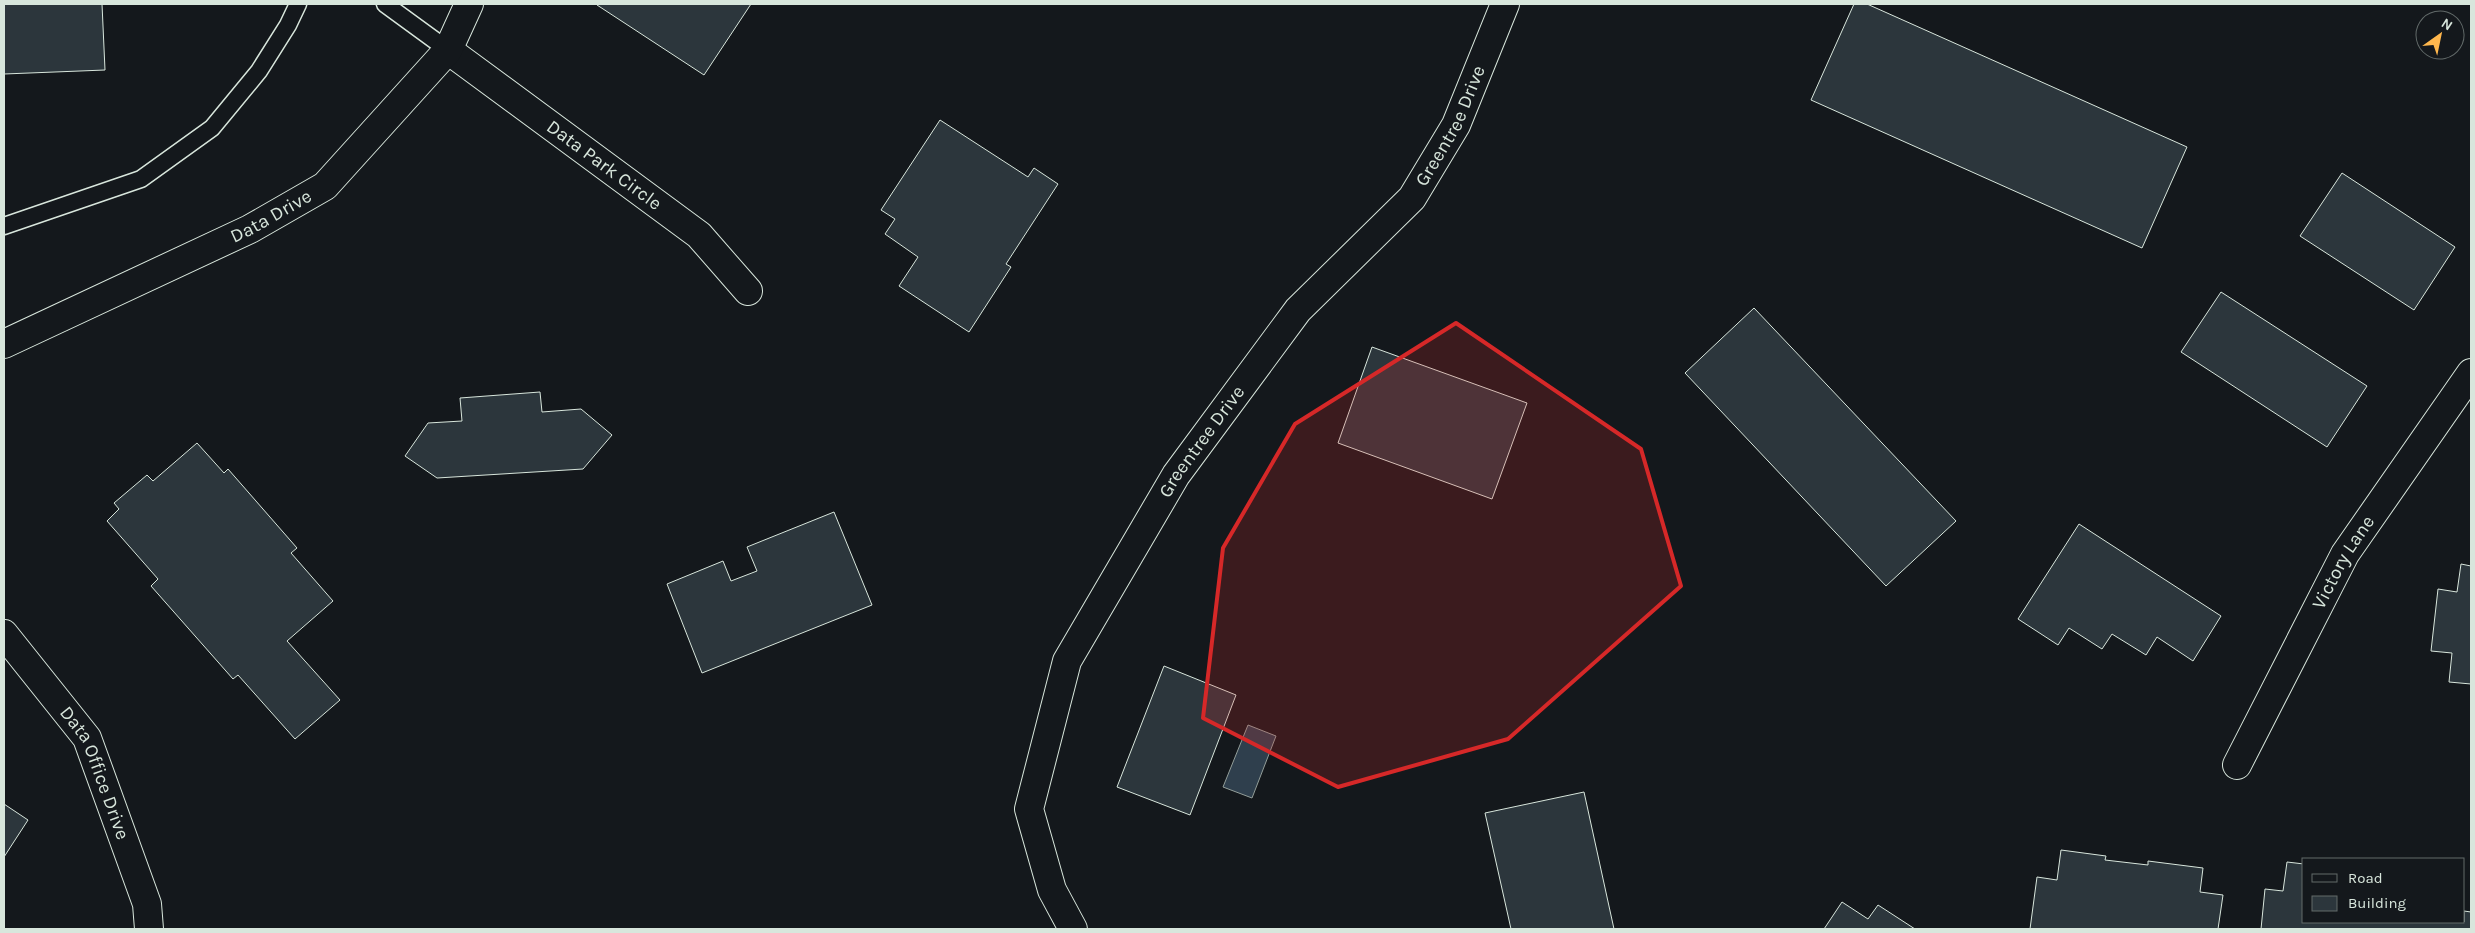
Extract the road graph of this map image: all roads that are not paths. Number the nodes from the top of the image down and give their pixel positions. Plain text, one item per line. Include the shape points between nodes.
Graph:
1 (298, 4) edge
2 (385, 4) edge
3 (469, 4) edge
4 (1505, 4) edge
5 (448, 50) junction
6 (4, 226) edge
7 (748, 291) dead end
8 (4, 344) edge
9 (2471, 373) edge
10 (4, 634) edge
11 (2237, 766) dead end
12 (149, 929) edge
13 (1072, 929) edge

1 - 6 lane via 259,71 212,128 141,179
2 - 5 lane
3 - 5 street, Data Drive
4 - 13 street, Greentree Drive via 1456,125 1412,198 1298,310 1176,475 1068,661 1029,809 1052,890
5 - 7 street, Data Park Circle via 699,235
5 - 8 street, Data Drive via 325,186 250,229
9 - 11 street, Victory Lane via 2345,554
10 - 12 street, Data Office Drive via 87,738 147,904

